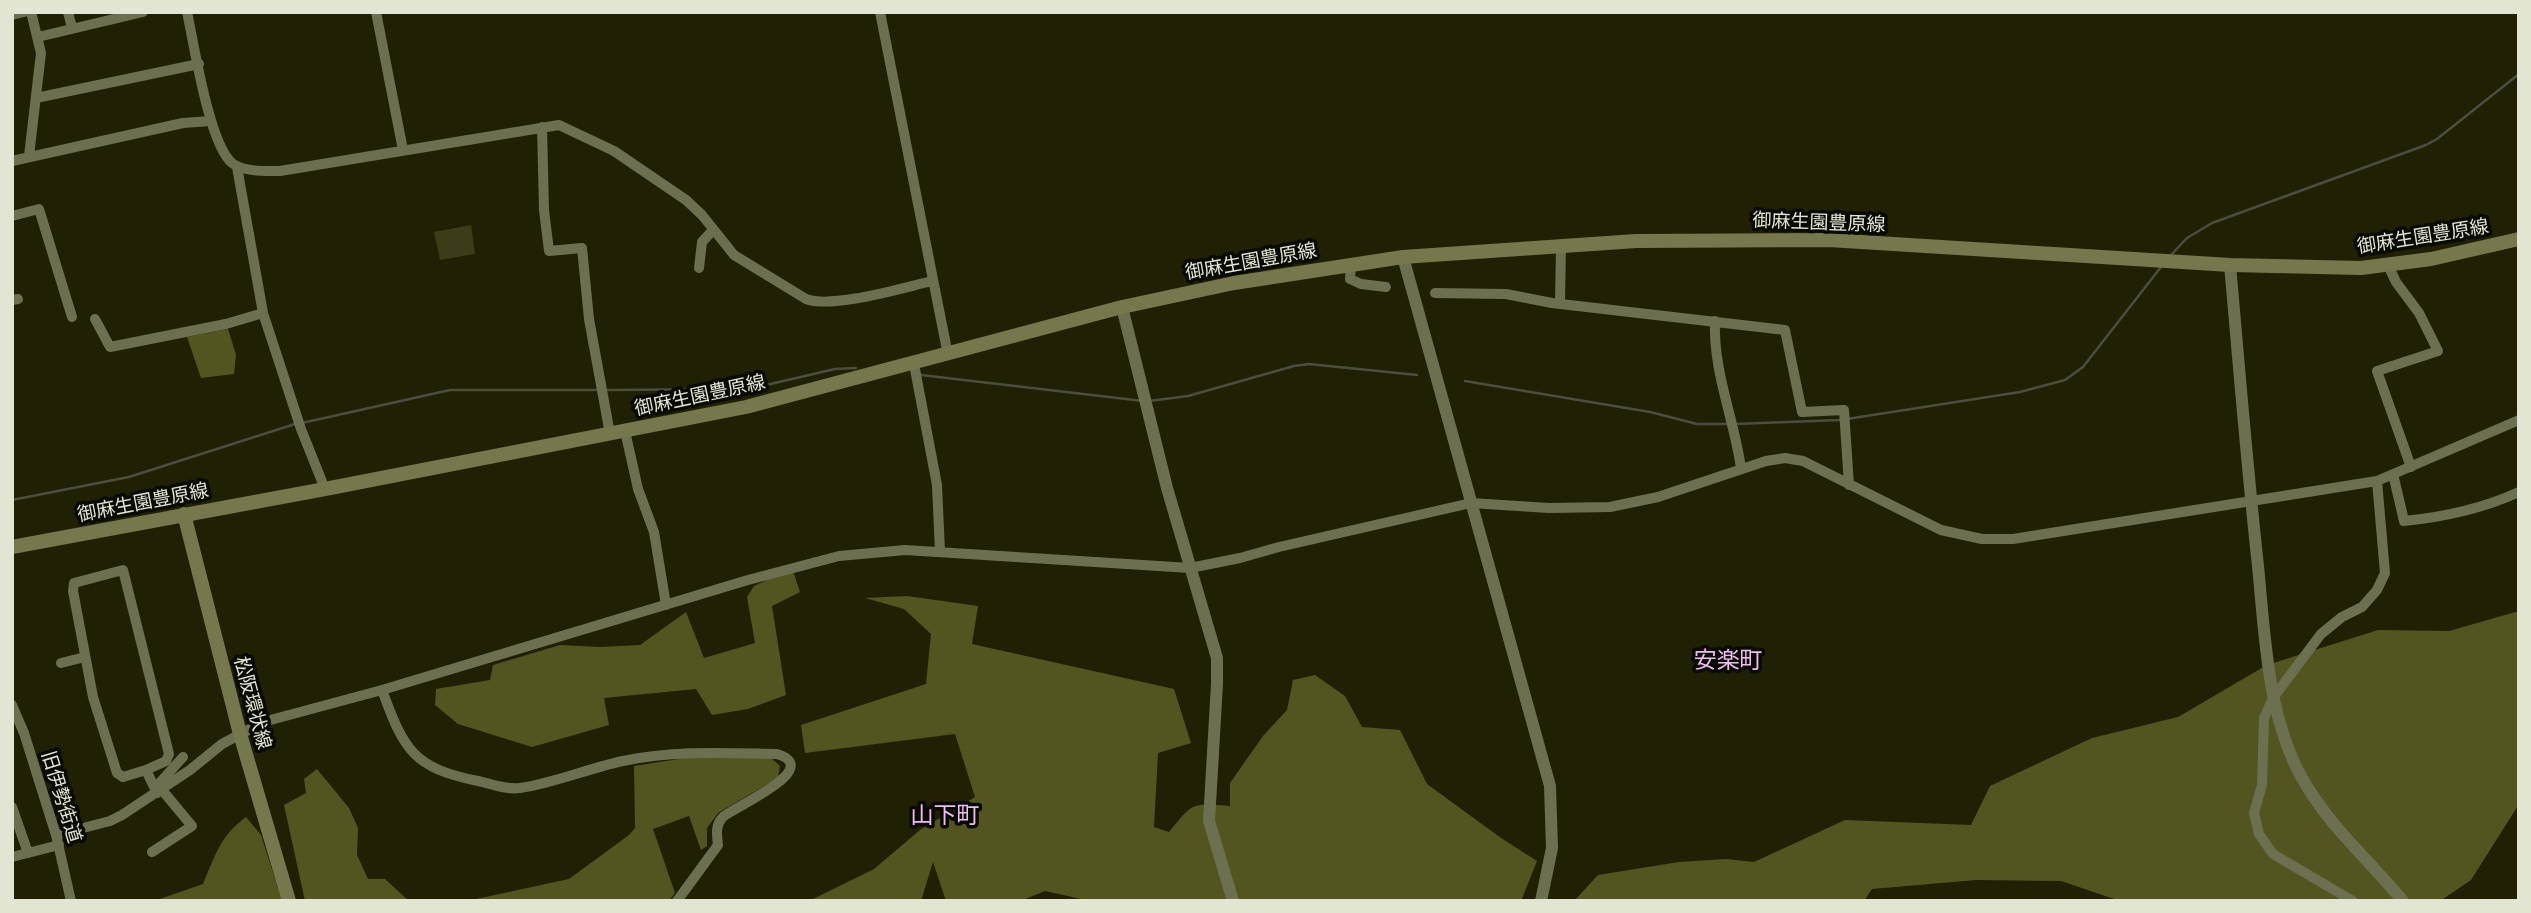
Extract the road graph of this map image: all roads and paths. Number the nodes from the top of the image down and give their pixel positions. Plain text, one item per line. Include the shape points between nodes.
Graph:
1 (24, 12) edge
2 (31, 12) edge
3 (68, 12) edge
4 (143, 12) edge
5 (187, 12) edge
6 (376, 12) edge
7 (880, 12) edge
8 (125, 14) edge
9 (12, 15) edge
10 (72, 28) junction
11 (38, 37) junction
12 (199, 64) junction
13 (36, 99) junction
14 (210, 121) junction
15 (542, 127) junction
16 (403, 150) junction
17 (29, 156) junction
18 (12, 161) edge
19 (237, 167) junction
20 (12, 216) edge
21 (713, 230) junction
22 (2519, 239) edge
23 (1561, 245) junction
24 (1403, 257) junction
25 (1351, 264) junction
26 (2230, 265) junction
27 (2388, 265) junction
28 (699, 268) dead end
29 (932, 282) junction
30 (1386, 287) dead end
31 (1435, 293) dead end
32 (1560, 303) junction
33 (1122, 307) junction
34 (263, 313) junction
35 (72, 317) dead end
36 (95, 319) dead end
37 (1715, 321) junction
38 (948, 355) junction
39 (914, 364) junction
40 (2519, 420) edge
41 (617, 433) junction
42 (2412, 467) junction
43 (1741, 468) junction
44 (2393, 474) junction
45 (2377, 481) junction
46 (1849, 485) junction
47 (325, 489) junction
48 (2519, 492) edge
49 (2251, 502) junction
50 (1471, 503) junction
51 (184, 514) junction
52 (12, 547) edge
53 (940, 552) junction
54 (1189, 568) junction
55 (666, 605) junction
56 (85, 657) junction
57 (61, 663) dead end
58 (382, 690) junction
59 (2273, 698) junction
60 (12, 705) edge
61 (240, 734) junction
62 (183, 757) dead end
63 (146, 770) junction
64 (158, 790) junction
65 (12, 807) edge
66 (57, 840) junction
67 (152, 852) dead end
68 (28, 853) junction
69 (12, 858) edge
70 (71, 901) edge
71 (289, 901) edge
72 (677, 901) edge
73 (1233, 901) edge
74 (1541, 901) edge
75 (2353, 901) edge
76 (2403, 901) edge

1 - 9 street
2 - 11 street
3 - 10 street
4 - 8 street
5 - 12 street
6 - 16 street
7 - 29 street
8 - 10 street
10 - 11 street
11 - 13 street via 41,53
12 - 13 street
12 - 14 street
13 - 17 street
14 - 17 street
14 - 19 street via 228,159
15 - 16 street
15 - 21 street via 565,126 614,151 686,200
15 - 41 street via 549,251 582,248 603,396
16 - 19 street via 279,171
17 - 18 street
19 - 34 street
20 - 35 street via 39,209
21 - 28 street via 702,242
21 - 29 street via 734,255 816,303
22 - 27 main road, 御麻生園豊原線
23 - 24 main road, 御麻生園豊原線
23 - 26 main road, 御麻生園豊原線 via 1829,240
23 - 32 street
24 - 25 main road, 御麻生園豊原線
24 - 50 street
25 - 30 street via 1350,279
25 - 33 main road, 御麻生園豊原線
26 - 27 main road, 御麻生園豊原線
26 - 49 street
27 - 42 street via 2438,351 2377,371
29 - 38 street
31 - 32 street via 1506,294
32 - 37 street
33 - 38 main road, 御麻生園豊原線
33 - 54 street
34 - 36 street via 110,347
34 - 47 street via 300,429
37 - 43 street via 1719,376
37 - 46 street via 1785,330 1802,412 1844,410
38 - 39 main road, 御麻生園豊原線
39 - 41 main road, 御麻生園豊原線 via 746,407
39 - 53 street via 937,485
40 - 42 street
41 - 47 main road, 御麻生園豊原線
41 - 55 street via 654,532
42 - 44 street
43 - 46 street via 1793,458
43 - 50 street via 1658,497 1610,507
44 - 45 street
44 - 48 street via 2404,521 2443,517
45 - 49 street
45 - 59 street via 2385,573 2377,590 2362,607 2321,634
46 - 49 street via 1941,530 1998,540
47 - 51 main road, 御麻生園豊原線
49 - 59 street
50 - 54 street
50 - 74 street via 1550,786 1552,848
51 - 52 main road, 御麻生園豊原線
51 - 61 main road, 松阪環状線
53 - 54 street
53 - 55 street via 839,556
54 - 73 street via 1217,658 1209,821
55 - 58 street
56 - 57 street
56 - 63 street via 117,773 123,777
56 - 63 street via 74,583 123,570 169,754 166,761
58 - 61 street via 263,722
58 - 72 street via 396,728 413,752 448,775 507,788 624,761 693,752 784,756 789,767 784,779 722,817 716,827 718,845
59 - 75 street via 2264,718 2262,785 2255,813 2259,834 2273,854
59 - 76 street via 2288,748 2325,814
60 - 66 street, 旧伊勢街道
61 - 64 street
61 - 71 main road, 松阪環状線
62 - 64 street
63 - 64 street
64 - 66 street via 110,821
64 - 67 street via 192,826
65 - 68 street
66 - 68 street
66 - 70 street, 旧伊勢街道
68 - 69 street

